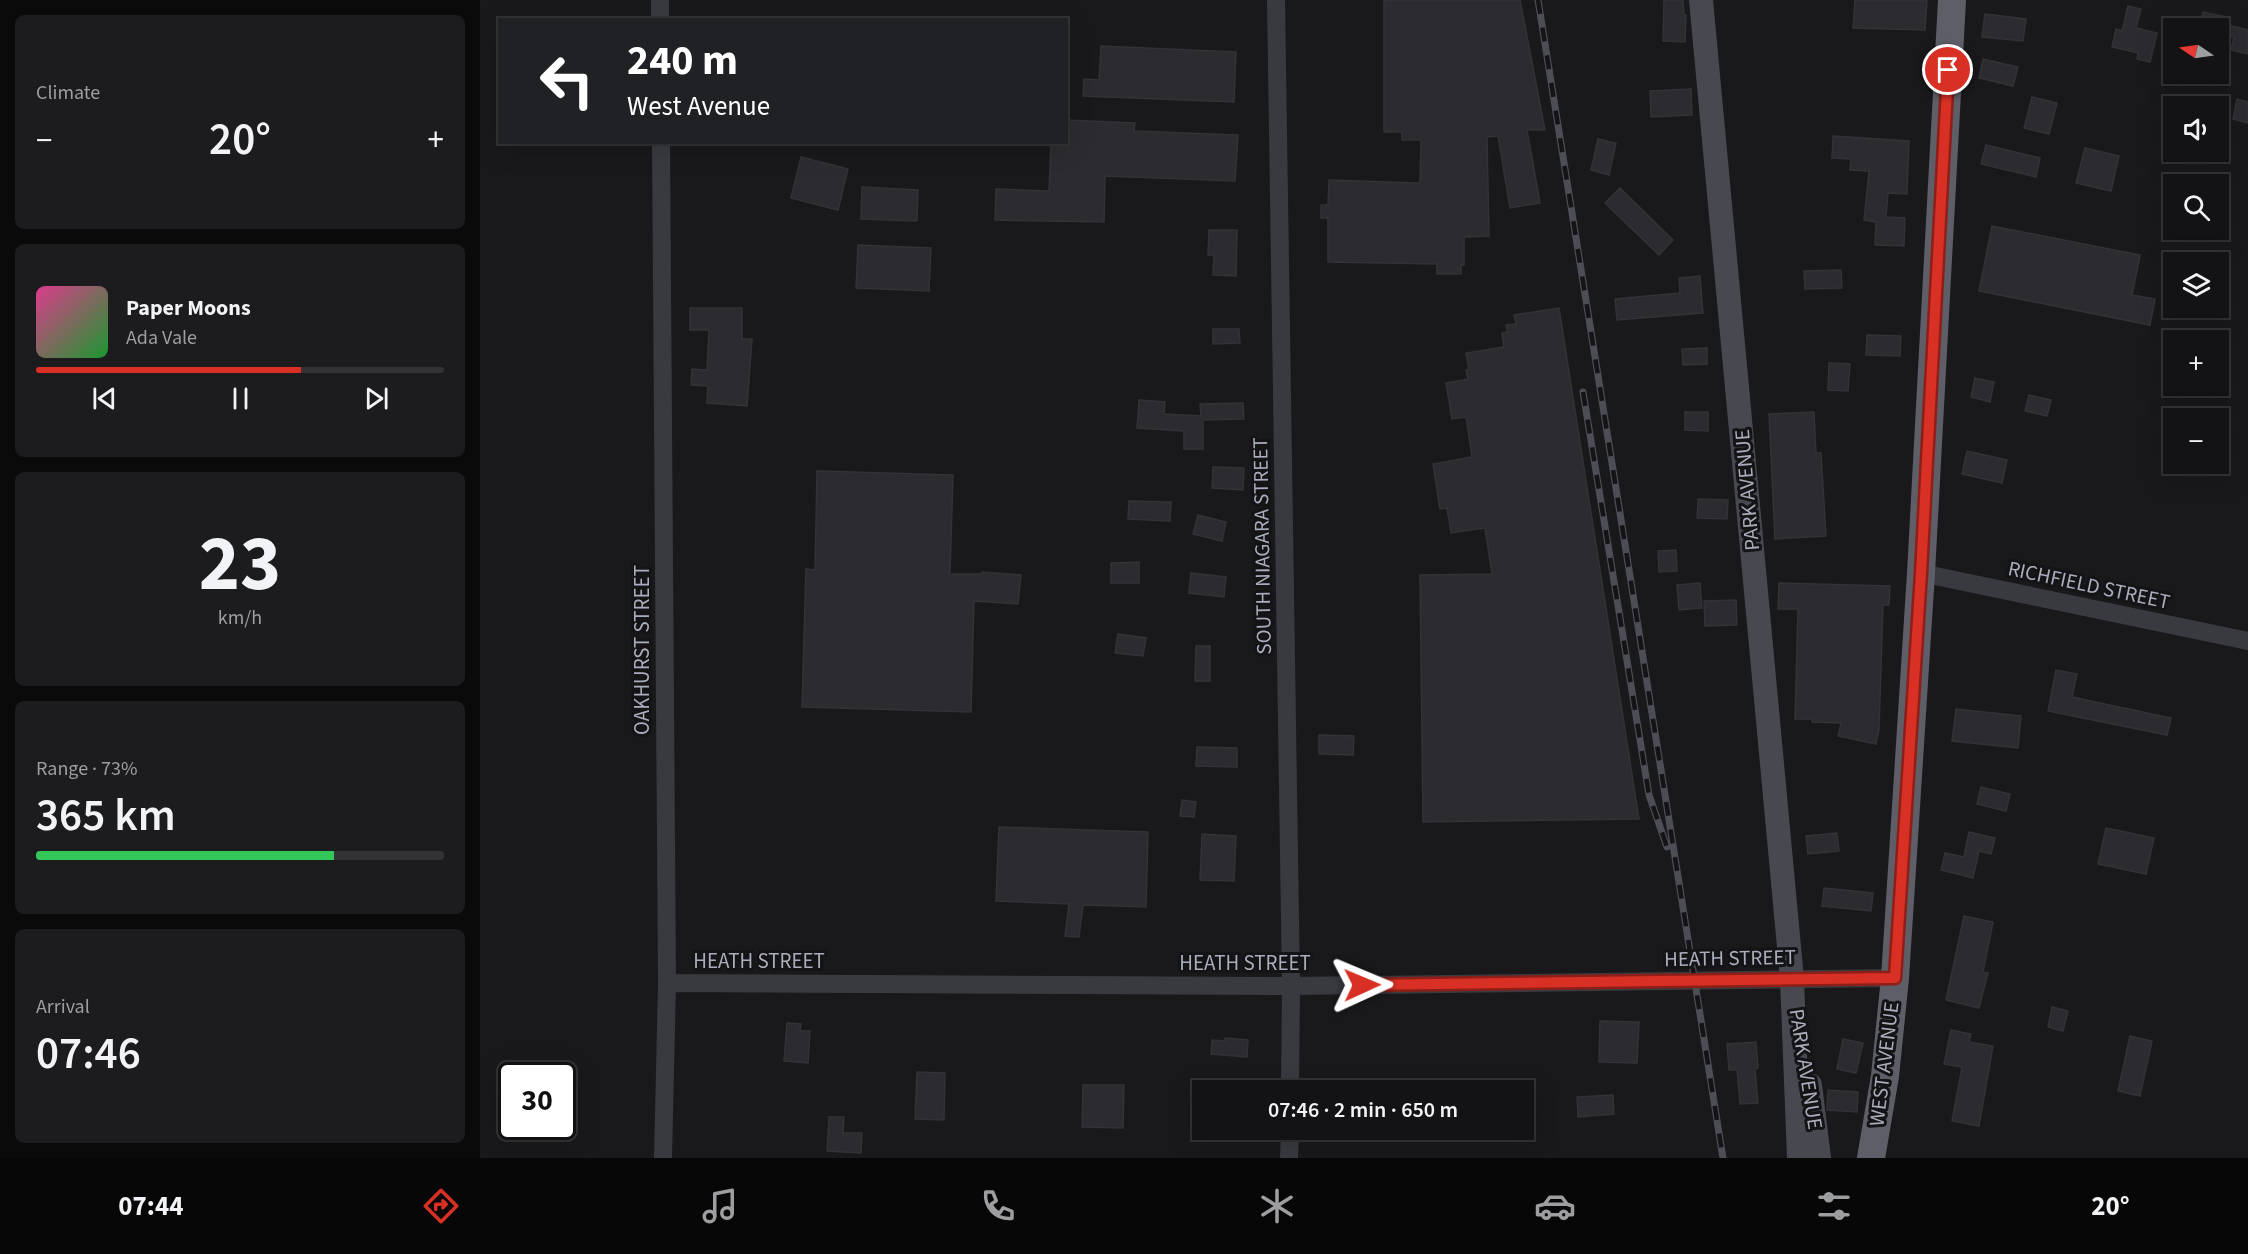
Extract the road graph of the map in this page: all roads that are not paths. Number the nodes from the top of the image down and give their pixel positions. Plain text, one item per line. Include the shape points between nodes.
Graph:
1 (660, 0) edge
2 (1276, 0) edge
3 (1701, 0) edge
4 (1952, 0) edge
5 (660, 18) edge
6 (661, 144) edge
7 (1921, 573) junction
8 (2248, 641) edge
9 (1895, 978) junction
10 (1792, 979) junction
11 (667, 983) junction
12 (1291, 986) junction
13 (1290, 1080) edge
14 (1290, 1140) edge
15 (663, 1158) edge
16 (1289, 1158) edge
17 (1799, 1158) edge
18 (1819, 1158) edge
19 (1871, 1158) edge

1 - 5 street
2 - 12 street, SOUTH NIAGARA STREET
3 - 10 main road, PARK AVENUE
4 - 7 highway, WEST AVENUE
6 - 11 street, OAKHURST STREET
7 - 8 street, RICHFIELD STREET
7 - 9 highway, WEST AVENUE
9 - 10 street, HEATH STREET
9 - 19 highway, WEST AVENUE via 1885,1076
10 - 12 street, HEATH STREET
10 - 17 main road, PARK AVENUE
10 - 18 main road, PARK AVENUE
11 - 12 street, HEATH STREET
11 - 15 street, OAKHURST STREET
12 - 13 street, SOUTH NIAGARA STREET
14 - 16 street

